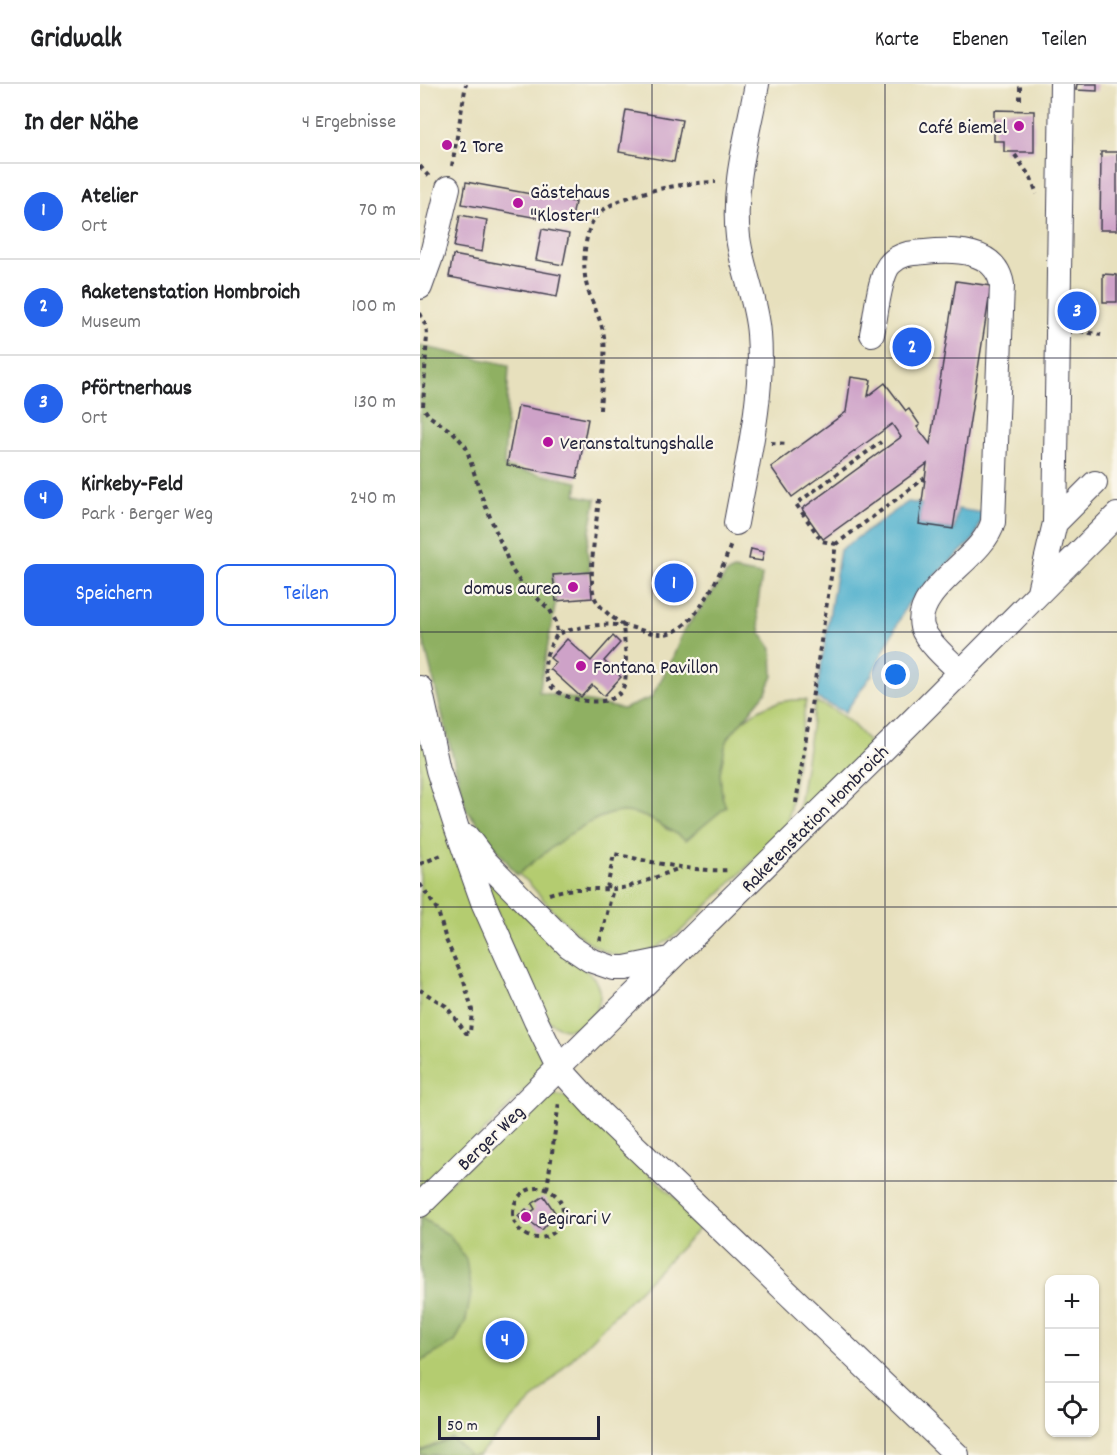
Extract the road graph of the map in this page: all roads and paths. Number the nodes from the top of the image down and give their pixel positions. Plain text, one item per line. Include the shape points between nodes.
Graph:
1 (466, 84) edge
2 (757, 84) edge
3 (1020, 84) edge
4 (1062, 84) edge
5 (1020, 100) dead end
6 (737, 182) junction
7 (448, 188) joint
8 (420, 287) edge
9 (420, 313) edge
10 (872, 334) dead end
11 (600, 410) dead end
12 (880, 442) dead end
13 (925, 477) dead end
14 (1095, 483) dead end
15 (599, 499) dead end
16 (1117, 515) edge
17 (736, 523) joint
18 (1054, 523) junction
19 (836, 544) junction
20 (1039, 591) junction
21 (623, 625) junction
22 (558, 634) junction
23 (961, 672) junction
24 (420, 688) edge
25 (451, 812) junction
26 (790, 843) junction
27 (767, 865) junction
28 (682, 868) junction
29 (420, 885) edge
30 (607, 888) junction
31 (613, 889) junction
32 (525, 902) junction
33 (670, 959) junction
34 (596, 962) junction
35 (420, 990) edge
36 (561, 1070) junction
37 (547, 1189) junction
38 (420, 1205) edge
39 (957, 1455) edge

1 - 7 path
2 - 6 street
3 - 5 path
4 - 18 street
6 - 11 path via 654,190 612,205 595,217 584,262 588,293 604,338
6 - 17 street via 738,236 757,317 760,355 758,395
7 - 8 street
9 - 22 path via 427,334 423,407 466,447 512,570 550,610
10 - 23 street via 883,279 889,264 903,254 969,252 987,260 998,271 1002,285 993,522 981,545 932,594 922,619 928,638
12 - 19 path via 796,504 822,541
13 - 19 path
14 - 18 street
15 - 21 path via 592,570 594,598
16 - 20 street, Raketenstation Hombroich
17 - 21 path via 719,577 684,626 660,634
18 - 20 street
19 - 26 path
20 - 23 street, Raketenstation Hombroich
21 - 22 path via 591,626
21 - 22 path via 625,683 610,700 576,699 549,684 545,661
23 - 26 street, Raketenstation Hombroich
24 - 25 street
25 - 32 street via 486,862
25 - 36 street via 483,902
26 - 27 street, Raketenstation Hombroich
27 - 28 path via 713,871
27 - 33 street, Raketenstation Hombroich
28 - 30 path via 614,854
28 - 31 path
29 - 35 path via 438,912 466,986 472,1010 470,1033 446,1006
30 - 31 path
30 - 32 path via 561,890
31 - 34 path
32 - 34 street via 569,946
33 - 34 street via 625,968
33 - 36 street, Raketenstation Hombroich
36 - 37 path
36 - 38 street, Berger Weg
36 - 39 street via 602,1115
37 - 37 path via 562,1208 560,1224 548,1236 531,1237 518,1228 514,1205 531,1188

